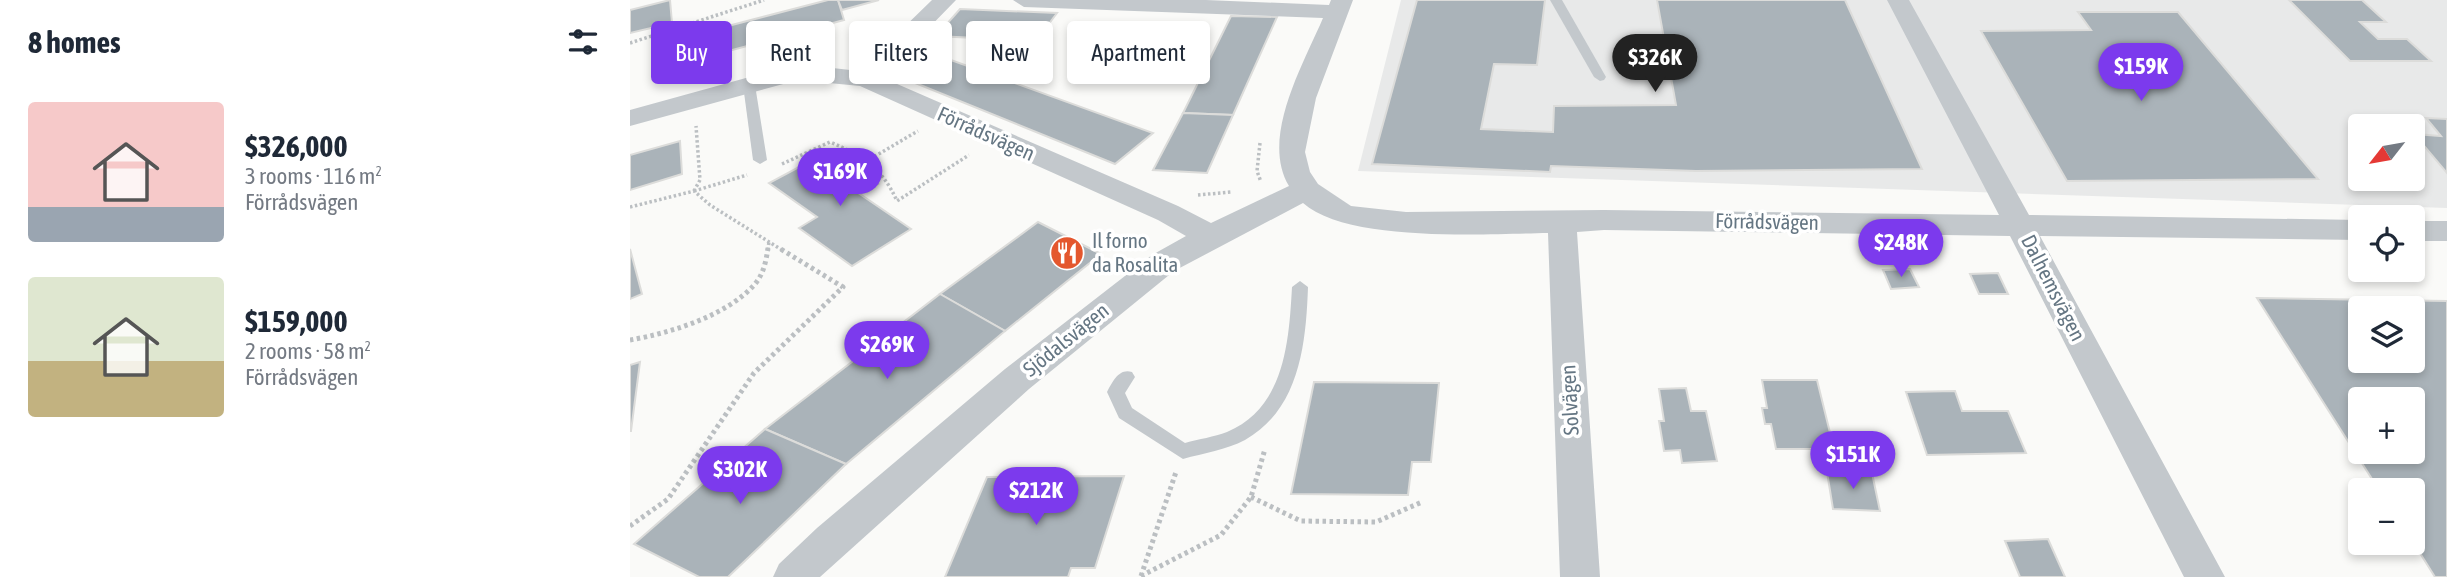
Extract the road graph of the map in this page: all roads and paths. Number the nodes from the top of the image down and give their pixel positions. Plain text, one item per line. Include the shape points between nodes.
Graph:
1 (764, 0) edge
2 (945, 0) edge
3 (1024, 0) edge
4 (1556, 0) edge
5 (1898, 0) edge
6 (1340, 6) edge
7 (924, 21) edge
8 (630, 43) edge
9 (849, 77) edge
10 (1600, 77) dead end
11 (876, 84) edge
12 (749, 85) junction
13 (694, 100) junction
14 (944, 115) junction
15 (630, 118) edge
16 (997, 138) junction
17 (870, 159) junction
18 (780, 165) dead end
19 (757, 166) joint
20 (1307, 189) junction
21 (694, 191) junction
22 (630, 208) edge
23 (1562, 223) junction
24 (2022, 226) junction
25 (2348, 230) edge
26 (2425, 231) edge
27 (2447, 232) edge
28 (1210, 236) junction
29 (769, 241) junction
30 (1300, 287) dead end
31 (630, 340) edge
32 (1126, 377) dead end
33 (1266, 446) dead end
34 (1183, 451) junction
35 (1251, 497) junction
36 (1422, 502) dead end
37 (630, 526) edge
38 (1141, 576) edge
39 (793, 577) edge
40 (1580, 577) edge
41 (2205, 577) edge

1 - 8 path
2 - 7 street
3 - 6 street
4 - 10 lane
5 - 24 street, Dalhemsvägen
6 - 20 street via 1296,123 1291,152 1294,170
9 - 12 street, Förrådsvägen via 797,72
11 - 14 street, Förrådsvägen
12 - 13 street, Förrådsvägen
12 - 19 lane
13 - 15 street, Förrådsvägen
13 - 21 path via 700,180
14 - 16 street, Förrådsvägen
14 - 17 path
16 - 17 path via 897,201 887,176
16 - 28 street, Förrådsvägen
17 - 18 path via 830,142
19 - 21 path
20 - 23 street, Förrådsvägen via 1342,214 1406,222
20 - 28 street, Sjödalsvägen
21 - 22 path
21 - 29 path
23 - 24 street, Förrådsvägen
23 - 40 street, Solvägen
24 - 25 street, Förrådsvägen
24 - 41 street, Dalhemsvägen
26 - 27 street
28 - 39 street, Sjödalsvägen via 1163,263 1039,361
29 - 31 path via 762,275 744,293 685,326
29 - 37 path via 843,287 754,373 668,499
30 - 34 lane via 1297,339 1280,396 1265,417 1239,435
32 - 34 lane via 1116,392 1125,413
33 - 35 path
34 - 38 path
35 - 36 path via 1301,521 1376,522
35 - 38 path via 1221,536

